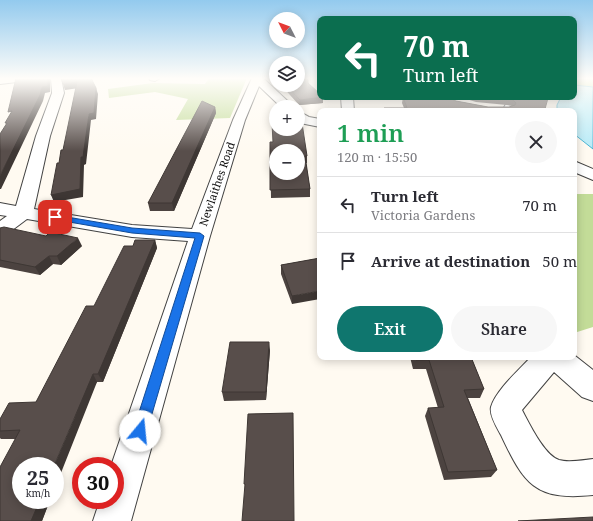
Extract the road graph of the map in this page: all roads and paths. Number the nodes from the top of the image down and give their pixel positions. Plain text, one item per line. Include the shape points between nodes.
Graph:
1 (55, 102) edge
2 (247, 102) edge
3 (305, 120) edge
4 (317, 122) edge
5 (577, 167) edge
6 (593, 175) edge
7 (0, 209) edge
8 (24, 212) junction
9 (0, 230) edge
10 (200, 236) junction
11 (546, 360) edge
12 (560, 360) edge
13 (593, 388) edge
14 (593, 477) edge
15 (112, 521) edge

1 - 8 street via 43,136
2 - 10 street, Newlaithes Road
3 - 4 street
5 - 6 street
7 - 8 street
8 - 9 street
8 - 10 street via 132,231
10 - 15 street, Newlaithes Road
11 - 14 street via 509,403 506,408 508,416 536,466 547,475 559,478
12 - 13 street

